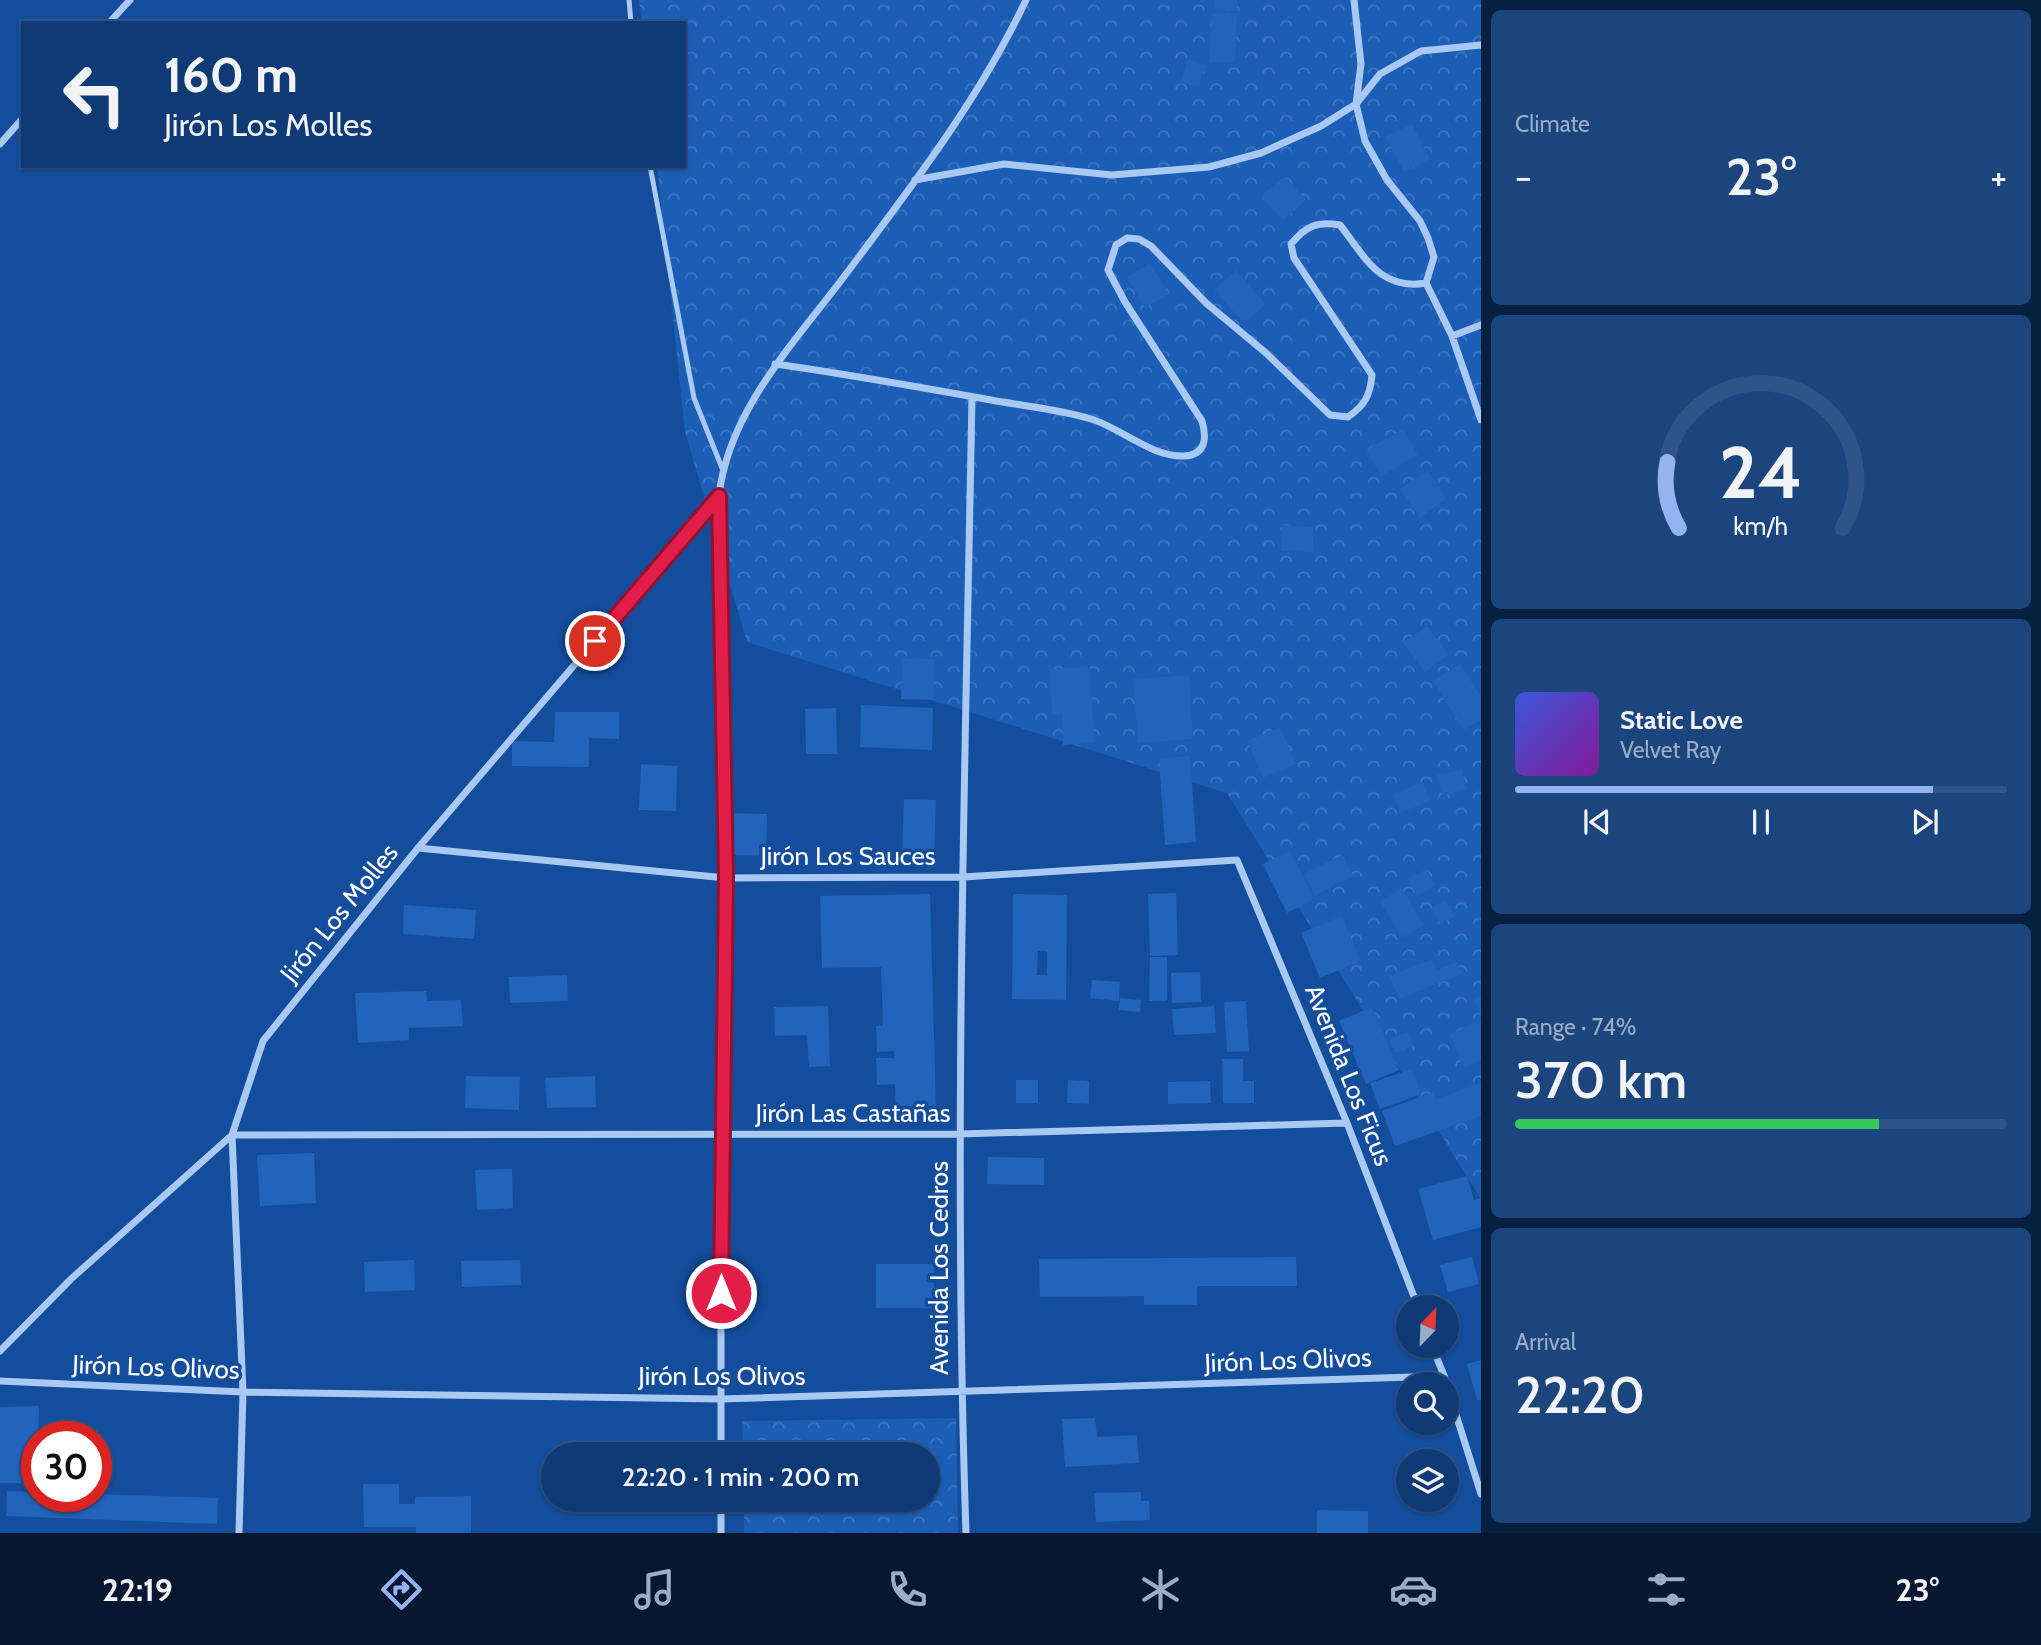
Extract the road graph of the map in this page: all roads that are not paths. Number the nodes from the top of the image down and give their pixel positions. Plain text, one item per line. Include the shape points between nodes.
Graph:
1 (130, 0) edge
2 (629, 0) edge
3 (1026, 0) edge
4 (1354, 0) edge
5 (111, 21) edge
6 (631, 21) edge
7 (1481, 45) edge
8 (1356, 104) junction
9 (21, 120) edge
10 (0, 144) edge
11 (650, 168) edge
12 (914, 180) junction
13 (1426, 283) junction
14 (1481, 325) edge
15 (1452, 336) junction
16 (775, 364) junction
17 (972, 397) junction
18 (1481, 420) edge
19 (722, 468) junction
20 (719, 496) junction
21 (418, 848) junction
22 (1237, 860) joint
23 (963, 877) junction
24 (726, 878) junction
25 (1347, 1123) junction
26 (721, 1134) junction
27 (959, 1134) junction
28 (232, 1135) junction
29 (1413, 1295) edge
30 (0, 1351) edge
31 (0, 1381) edge
32 (1396, 1383) edge
33 (243, 1392) junction
34 (961, 1392) junction
35 (721, 1399) junction
36 (1459, 1424) edge
37 (721, 1442) edge
38 (1481, 1494) edge
39 (721, 1512) edge
40 (239, 1533) edge
41 (721, 1533) edge
42 (966, 1533) edge

1 - 5 street
2 - 6 lane
3 - 12 street via 997,57
4 - 8 street via 1361,64
7 - 8 street via 1421,51 1380,74
8 - 12 street via 1321,126 1261,153 1209,167 1112,175 1004,164
8 - 13 street via 1364,141 1428,238 1434,257
9 - 10 street
11 - 19 lane via 694,398
12 - 16 street
13 - 15 street
13 - 17 street via 1409,286 1377,273 1340,225 1312,225 1291,244 1294,258 1372,375 1371,395 1362,407 1348,417 1330,415 1206,303 1151,246 1128,238 1116,245 1108,271 1202,421 1203,448 1184,456 1164,453 1091,419
14 - 15 street
15 - 18 street
16 - 17 street
16 - 19 street
17 - 23 street, Avenida Los Cedros
19 - 20 street
20 - 21 street, Jirón Los Molles
20 - 24 street
21 - 24 street, Jirón Los Sauces
21 - 28 street, Jirón Los Molles via 264,1041
22 - 23 street, Jirón Los Sauces
22 - 25 street, Avenida Los Ficus
23 - 24 street, Jirón Los Sauces
23 - 27 street, Avenida Los Cedros
24 - 26 street
25 - 27 street, Jirón Las Castañas
25 - 29 street, Avenida Los Ficus
26 - 27 street, Jirón Las Castañas
26 - 28 street, Jirón Las Castañas
26 - 35 street
27 - 34 street, Avenida Los Cedros
28 - 30 street, Jirón Los Molles via 71,1279
28 - 33 street
31 - 33 street, Jirón Los Olivos
32 - 34 street, Jirón Los Olivos
33 - 35 street, Jirón Los Olivos
33 - 40 street
34 - 35 street, Jirón Los Olivos
34 - 42 street, Avenida Los Cedros
35 - 37 street
36 - 38 street
39 - 41 street

